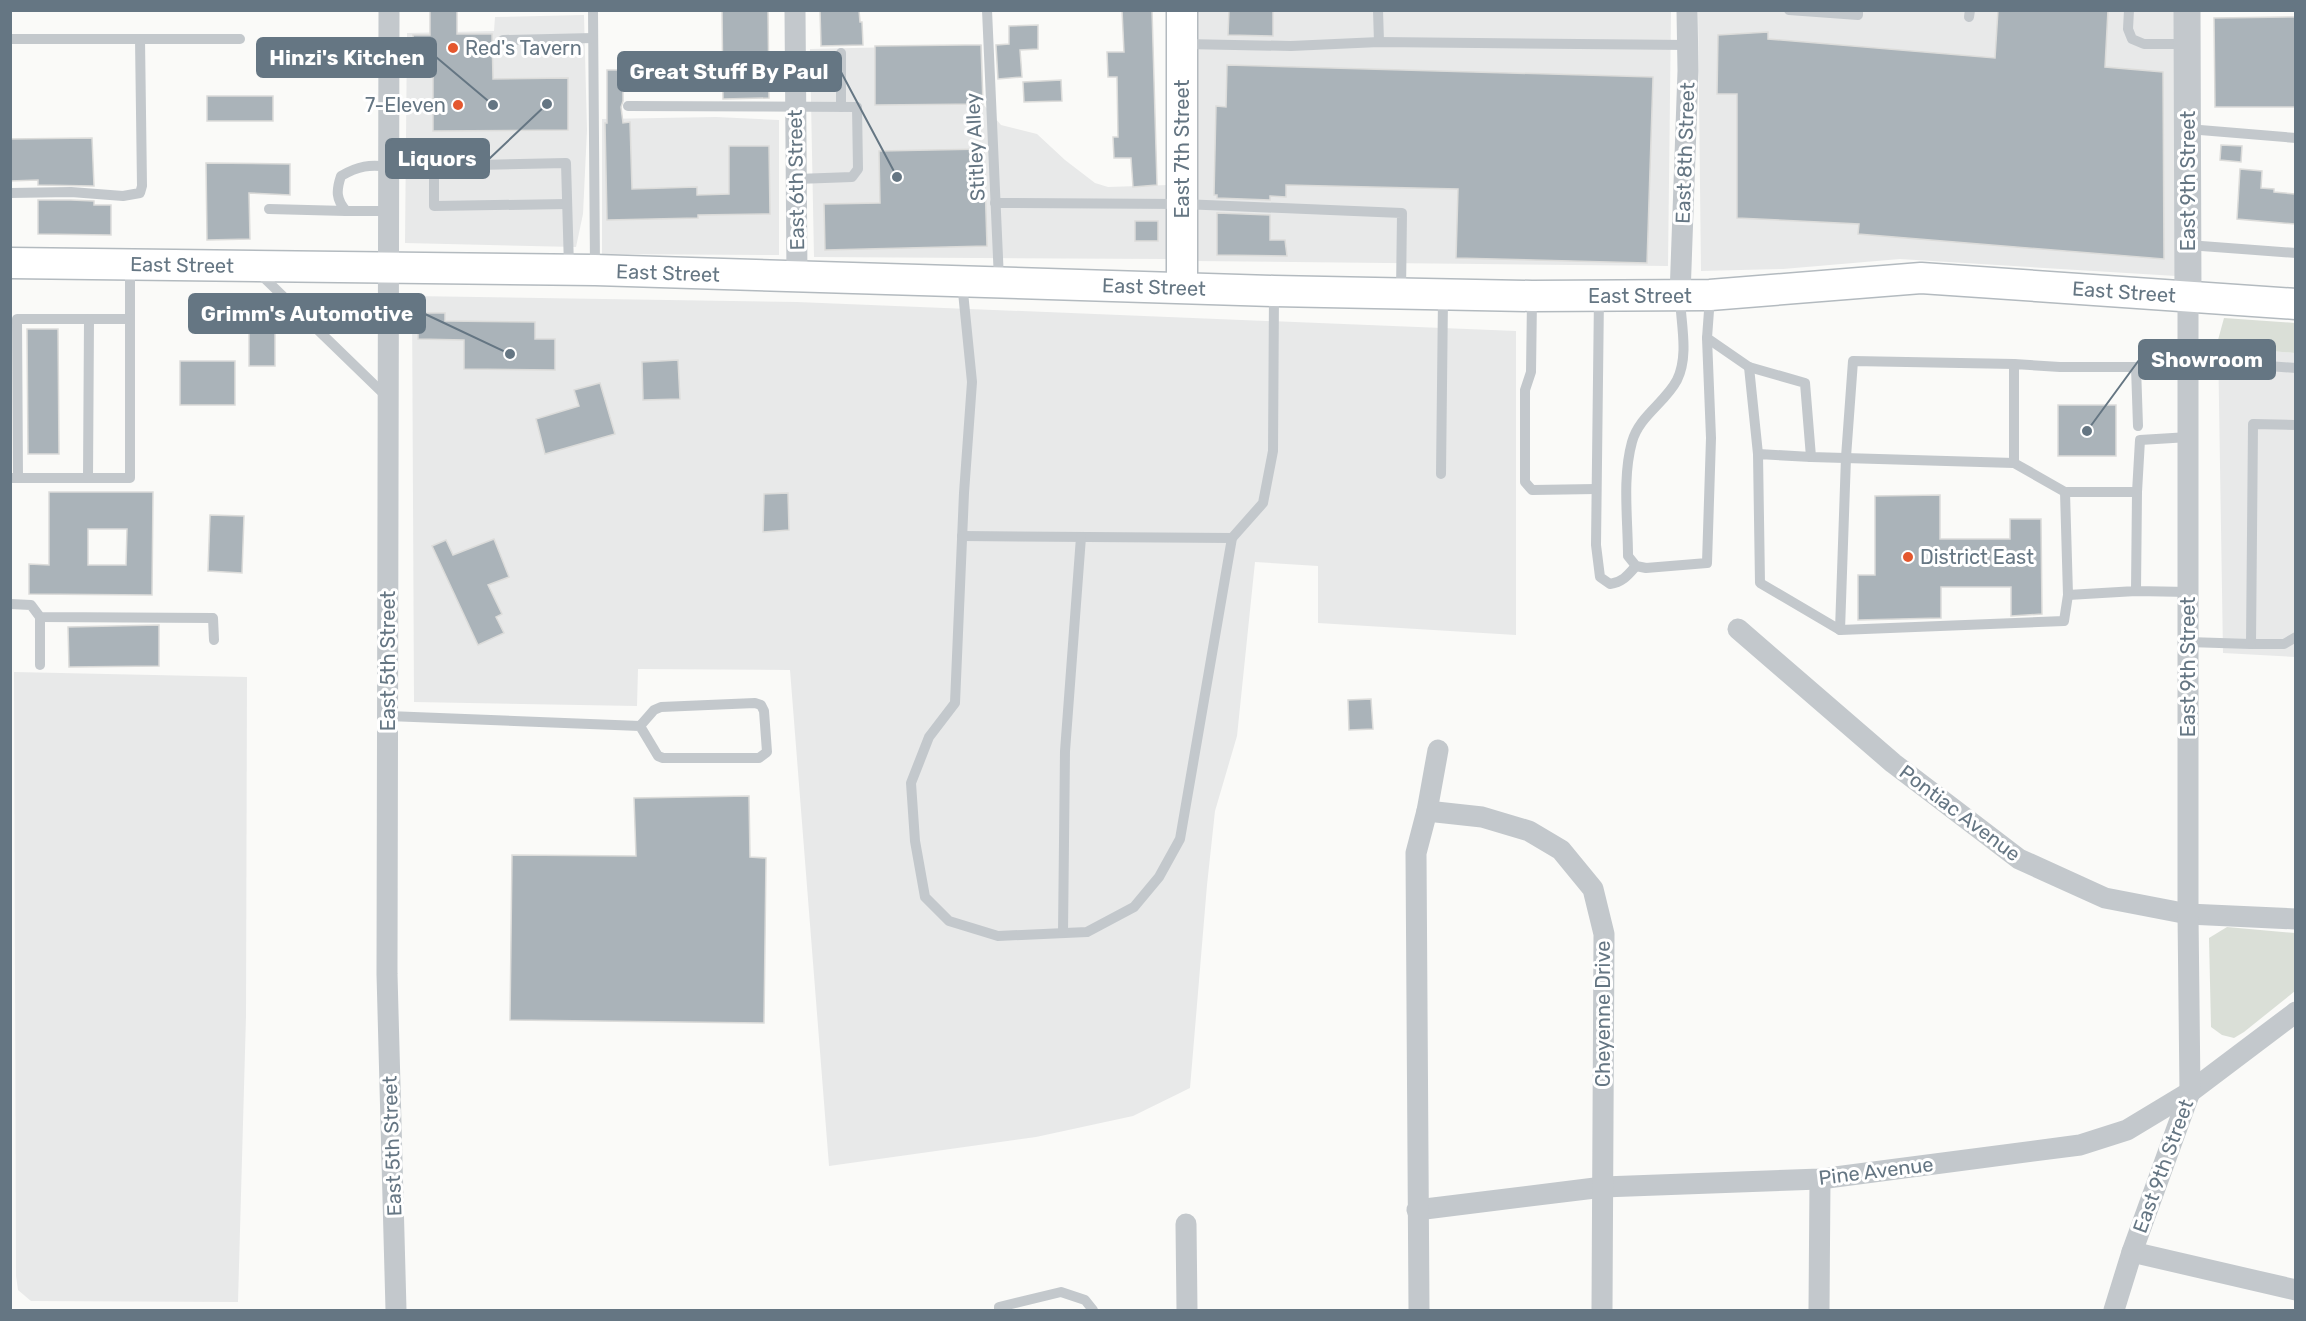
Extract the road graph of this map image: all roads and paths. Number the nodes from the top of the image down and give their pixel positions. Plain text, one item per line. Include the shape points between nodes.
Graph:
1 (389, 10) edge
2 (593, 10) edge
3 (795, 10) edge
4 (987, 10) edge
5 (1182, 10) edge
6 (1378, 10) edge
7 (1687, 10) edge
8 (1789, 10) edge
9 (1858, 10) edge
10 (2128, 10) edge
11 (2187, 10) edge
12 (594, 38) junction
13 (10, 39) edge
14 (140, 39) junction
15 (240, 39) dead end
16 (503, 40) dead end
17 (1379, 42) junction
18 (1182, 44) junction
19 (2187, 44) junction
20 (1688, 45) junction
21 (841, 53) dead end
22 (628, 106) dead end
23 (796, 107) junction
24 (841, 107) junction
25 (2188, 129) junction
26 (2295, 138) edge
27 (434, 166) junction
28 (389, 167) junction
29 (796, 179) junction
30 (10, 193) edge
31 (995, 203) junction
32 (567, 204) junction
33 (1182, 204) junction
34 (269, 209) dead end
35 (346, 211) junction
36 (389, 211) junction
37 (2188, 244) junction
38 (2295, 253) edge
39 (10, 263) edge
40 (130, 265) junction
41 (253, 266) junction
42 (389, 268) junction
43 (582, 270) junction
44 (797, 277) junction
45 (962, 282) junction
46 (999, 282) junction
47 (1182, 287) junction
48 (1274, 291) junction
49 (1401, 293) junction
50 (1443, 294) junction
51 (1710, 295) junction
52 (1532, 296) junction
53 (1599, 296) junction
54 (1680, 296) junction
55 (2188, 297) junction
56 (2295, 304) edge
57 (88, 319) junction
58 (130, 319) junction
59 (1707, 338) junction
60 (2189, 360) junction
61 (2014, 364) junction
62 (1749, 367) junction
63 (2136, 367) junction
64 (2295, 368) edge
65 (14, 373) edge
66 (389, 399) junction
67 (2295, 425) edge
68 (2138, 426) dead end
69 (2189, 437) junction
70 (1758, 454) junction
71 (1811, 457) junction
72 (1846, 457) junction
73 (2014, 463) junction
74 (1441, 474) dead end
75 (14, 478) edge
76 (88, 478) junction
77 (1596, 489) junction
78 (2065, 492) junction
79 (2137, 492) junction
80 (962, 536) junction
81 (1081, 537) junction
82 (1232, 538) junction
83 (1636, 566) junction
84 (2136, 591) junction
85 (2188, 592) junction
86 (2068, 595) junction
87 (10, 604) edge
88 (39, 617) junction
89 (1738, 629) dead end
90 (1840, 630) junction
91 (2295, 637) edge
92 (214, 640) dead end
93 (2188, 642) junction
94 (2251, 644) junction
95 (2290, 644) edge
96 (40, 665) dead end
97 (388, 716) junction
98 (640, 726) junction
99 (1438, 750) dead end
100 (1427, 811) junction
101 (2188, 914) junction
102 (2295, 919) edge
103 (1063, 933) junction
104 (2295, 1012) edge
105 (2190, 1092) junction
106 (1820, 1179) junction
107 (1603, 1187) junction
108 (1417, 1210) junction
109 (1186, 1224) dead end
110 (2132, 1252) junction
111 (2295, 1290) edge
112 (999, 1309) edge
113 (396, 1311) edge
114 (987, 1311) edge
115 (1093, 1311) edge
116 (1187, 1311) edge
117 (1419, 1311) edge
118 (1602, 1311) edge
119 (1819, 1311) edge
120 (2114, 1311) edge

1 - 28 street, East 5th Street
2 - 12 lane
3 - 23 street, East 6th Street
4 - 31 lane, Stitley Alley
5 - 18 main road, East 7th Street
6 - 17 lane
7 - 20 street, East 8th Street
8 - 9 lane via 1858,15
10 - 19 lane via 2132,39 2144,44
11 - 19 street, East 9th Street
12 - 16 lane
12 - 43 lane
13 - 14 lane
14 - 15 lane
14 - 30 lane via 140,193
17 - 18 lane via 1291,46
17 - 20 lane
18 - 33 main road, East 7th Street
19 - 25 street, East 9th Street
20 - 54 street, East 8th Street
21 - 24 lane
22 - 23 lane
23 - 24 lane
23 - 29 street, East 6th Street
24 - 29 lane via 857,107 858,169 852,177
25 - 26 lane
25 - 37 street, East 9th Street
27 - 28 lane
27 - 32 lane via 434,206
27 - 32 lane via 566,163
28 - 35 lane via 364,166 341,176 337,201
28 - 36 street, East 5th Street
29 - 44 street, East 6th Street
31 - 33 lane
31 - 46 lane, Stitley Alley
32 - 43 lane
33 - 47 main road, East 7th Street
33 - 49 lane via 1402,213
34 - 35 lane
35 - 36 lane
36 - 42 street, East 5th Street
37 - 38 lane
37 - 55 street, East 9th Street
39 - 40 main road, East Street
40 - 41 main road, East Street
40 - 58 lane
41 - 42 main road, East Street
41 - 66 lane
42 - 43 main road, East Street
42 - 66 street, East 5th Street
43 - 44 main road, East Street
44 - 45 main road, East Street
45 - 46 main road, East Street
45 - 80 lane via 972,382
46 - 47 main road, East Street
47 - 48 main road, East Street
48 - 49 main road, East Street
48 - 82 lane via 1274,451 1263,503
49 - 50 main road, East Street
50 - 52 main road, East Street
50 - 74 lane
51 - 54 main road, East Street
51 - 55 main road, East Street via 1921,278
51 - 59 lane
52 - 53 main road, East Street
52 - 77 lane via 1531,372 1525,390 1525,482 1532,490
53 - 54 main road, East Street
53 - 77 lane
54 - 83 lane via 1683,359 1677,380 1642,422 1632,442 1627,474 1628,556
55 - 56 main road, East Street
55 - 60 street, East 9th Street
57 - 58 lane
57 - 65 lane via 17,319
57 - 76 lane
58 - 76 lane via 130,478
59 - 62 lane
59 - 83 lane via 1711,438 1707,563
60 - 63 lane
60 - 64 lane
60 - 69 street, East 9th Street
61 - 63 lane
61 - 72 lane via 1853,361
61 - 73 lane
62 - 70 lane
62 - 71 lane via 1805,383
63 - 68 lane
65 - 75 lane
66 - 97 street, East 5th Street
67 - 94 lane via 2253,424
69 - 79 lane via 2140,440
69 - 85 street, East 9th Street
70 - 71 lane
70 - 90 lane via 1760,583
71 - 72 lane
72 - 73 lane
72 - 90 lane
73 - 78 lane
75 - 76 lane
77 - 83 lane via 1600,577 1610,584 1618,583
78 - 79 lane
78 - 86 lane
79 - 84 lane
80 - 81 lane
80 - 103 lane via 955,703 929,736 911,783 915,841 925,897 949,921 998,936
81 - 82 lane
81 - 103 lane via 1065,751
82 - 103 lane via 1180,839 1159,877 1134,907 1087,932
84 - 85 lane
84 - 86 lane
85 - 93 street, East 9th Street
86 - 90 lane via 2064,621
87 - 88 lane via 31,605
88 - 92 lane via 213,618
88 - 96 lane
89 - 101 street, Pontiac Avenue via 1893,763 2019,859 2105,898
91 - 95 lane
93 - 94 lane
93 - 101 street, East 9th Street
94 - 95 lane
97 - 98 lane
97 - 113 street, East 5th Street via 387,974
98 - 98 lane via 661,707 755,703 764,711 767,752 759,758 663,758
99 - 100 street
100 - 107 street, Cheyenne Drive via 1482,817 1529,831 1561,850 1593,889 1605,934
100 - 108 street via 1416,853
101 - 102 street, Pontiac Avenue
101 - 105 street, East 9th Street
104 - 105 street, Pine Avenue
105 - 106 street, Pine Avenue via 2127,1130 2080,1145
105 - 110 street, East 9th Street
106 - 107 street, Pine Avenue
106 - 119 street
107 - 108 street, Pine Avenue
107 - 118 street, Cheyenne Drive
108 - 117 street
109 - 116 street
110 - 111 street
110 - 120 street, East 9th Street
112 - 114 lane
112 - 115 lane via 1061,1292 1085,1300

